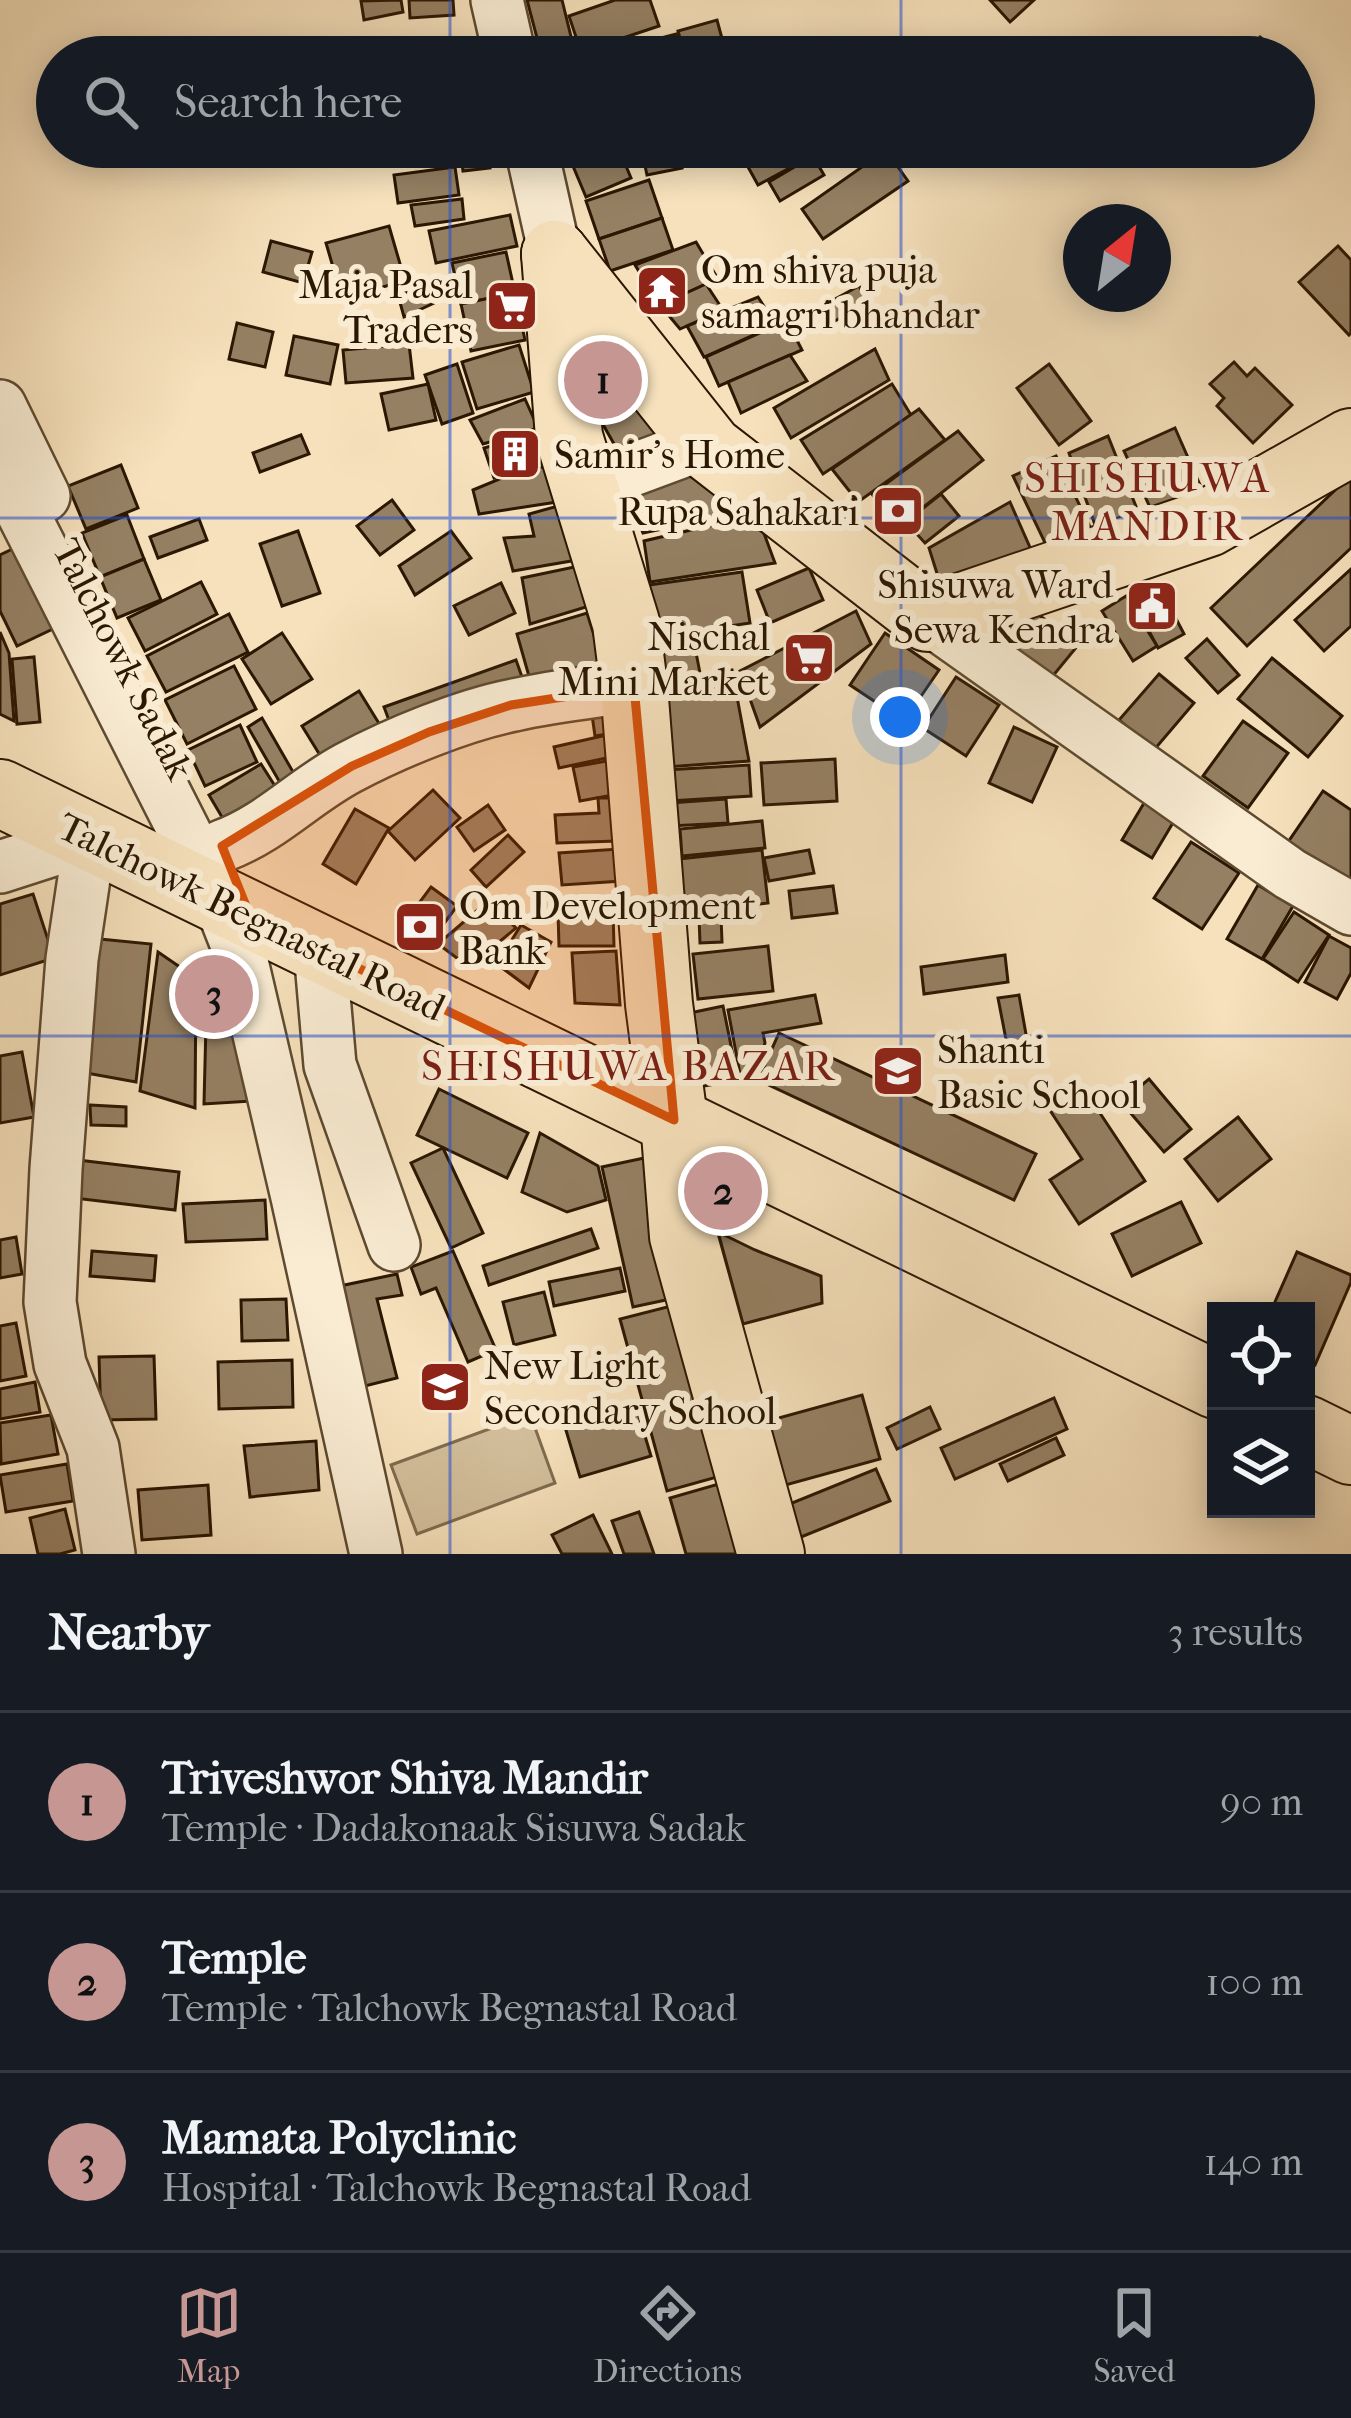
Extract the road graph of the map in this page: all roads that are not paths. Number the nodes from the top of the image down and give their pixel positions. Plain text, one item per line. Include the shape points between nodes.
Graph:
1 (497, 0) edge
2 (505, 36) edge
3 (536, 168) edge
4 (555, 254) junction
5 (0, 406) edge
6 (1351, 442) edge
7 (705, 443) junction
8 (0, 468) edge
9 (584, 488) junction
10 (928, 618) junction
11 (634, 686) junction
12 (0, 793) edge
13 (90, 838) junction
14 (0, 867) edge
15 (231, 888) junction
16 (1351, 909) edge
17 (320, 950) junction
18 (674, 1120) junction
19 (394, 1245) dead end
20 (1207, 1381) edge
21 (1315, 1433) edge
22 (1351, 1451) edge
23 (109, 1554) edge
24 (376, 1554) edge
25 (771, 1554) edge

1 - 2 street
3 - 4 street
4 - 7 main road
4 - 9 main road via 569,437
5 - 15 street, Talchowk Sadak
6 - 10 main road via 1208,523
7 - 9 street
7 - 10 main road
8 - 15 street
9 - 11 main road via 626,623
10 - 16 street
11 - 15 street via 511,705 352,766 249,836
11 - 18 main road
12 - 13 main road, Talchowk Begnastal Road
13 - 14 street
13 - 15 main road, Talchowk Begnastal Road
13 - 23 street via 70,982 50,1302 60,1364 92,1448
15 - 17 main road, Talchowk Begnastal Road
15 - 24 street
17 - 18 main road, Talchowk Begnastal Road
17 - 19 street via 330,1065
18 - 20 main road, Talchowk Begnastal Road
18 - 25 main road via 683,1236
21 - 22 main road

